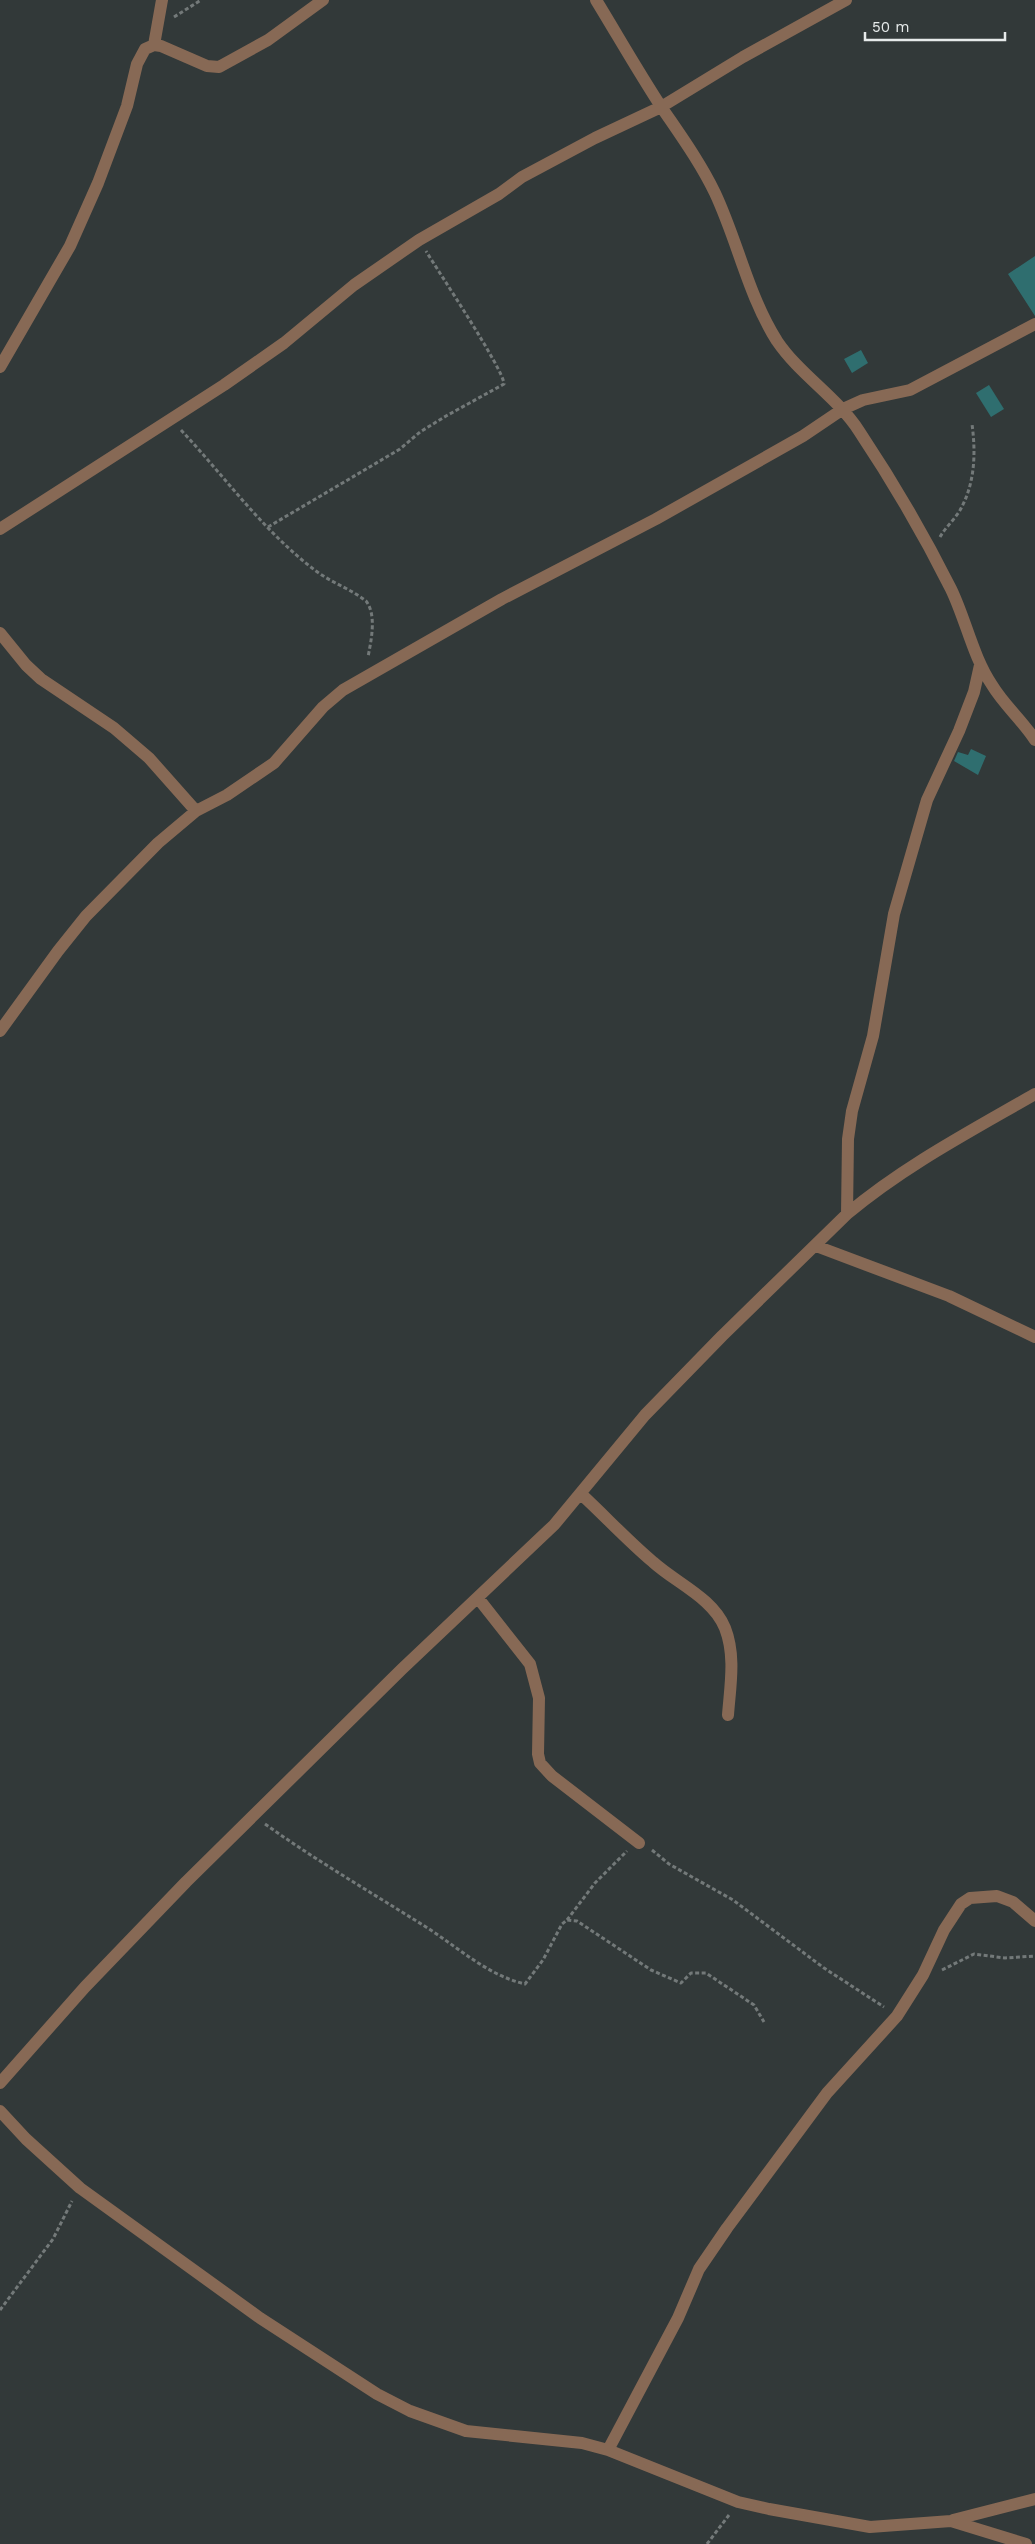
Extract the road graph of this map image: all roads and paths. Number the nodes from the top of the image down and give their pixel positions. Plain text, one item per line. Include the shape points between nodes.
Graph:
1 (162, 0) edge
2 (201, 0) edge
3 (323, 0) edge
4 (596, 0) edge
5 (846, 0) edge
6 (156, 27) junction
7 (154, 45) junction
8 (661, 107) junction
9 (420, 240) junction
10 (1035, 324) edge
11 (0, 367) edge
12 (844, 409) junction
13 (170, 418) junction
14 (972, 424) dead end
15 (268, 528) junction
16 (0, 529) edge
17 (932, 554) junction
18 (0, 632) edge
19 (980, 665) junction
20 (365, 677) junction
21 (1035, 740) edge
22 (196, 811) junction
23 (0, 1031) edge
24 (1035, 1094) edge
25 (847, 1214) junction
26 (816, 1246) junction
27 (1035, 1337) edge
28 (581, 1494) junction
29 (478, 1598) junction
30 (728, 1715) dead end
31 (252, 1815) junction
32 (639, 1843) junction
33 (567, 1920) junction
34 (1035, 1921) edge
35 (1035, 1956) edge
36 (923, 1975) junction
37 (897, 2016) junction
38 (764, 2022) dead end
39 (0, 2083) edge
40 (0, 2111) edge
41 (80, 2188) junction
42 (0, 2310) edge
43 (608, 2450) junction
44 (1035, 2499) edge
45 (738, 2502) junction
46 (952, 2520) junction
47 (707, 2544) edge
48 (1026, 2544) edge

1 - 6 street
2 - 6 path
3 - 7 street via 268,40 219,67 207,66
4 - 8 street
5 - 8 street
6 - 7 street
7 - 11 street via 145,49 138,64 111,149 70,246
8 - 9 street via 522,177
8 - 12 street via 689,145 715,193 752,294 778,342
9 - 13 street via 354,285 284,343
9 - 15 path via 504,384 446,416 400,449
10 - 12 street via 910,390 863,400
12 - 17 street via 905,504
12 - 20 street via 803,436 656,519 502,599
13 - 15 path
13 - 16 street
14 - 17 path via 972,478 960,510
15 - 20 path via 317,572 369,605 372,632
17 - 19 street via 968,628
18 - 22 street via 41,679 114,728 155,765
19 - 21 street via 992,686
19 - 25 street via 959,731 926,800 894,914 873,1036 852,1111 848,1139
20 - 22 street via 323,707 274,763 227,796
22 - 23 street via 158,843 86,916
24 - 25 street via 923,1160 869,1195
25 - 26 street
26 - 27 street via 949,1296
26 - 28 street via 645,1415
28 - 29 street via 554,1525
28 - 30 street via 653,1563 716,1613 730,1645 732,1664
29 - 31 street
29 - 32 street via 530,1664 539,1698 540,1763 552,1776
31 - 33 path via 469,1958 511,1980 526,1984
31 - 39 street via 85,1987
32 - 33 path via 622,1855 595,1883
32 - 37 path via 733,1900 824,1968
33 - 38 path via 589,1927 651,1970 681,1983 691,1973 706,1973 754,2005
34 - 36 street via 1013,1902 990,1895 970,1898 961,1904 944,1930
35 - 36 path via 1006,1958 974,1954 931,1975
36 - 37 street
37 - 43 street via 827,2093 727,2228 700,2270
40 - 41 street
41 - 42 path via 53,2239
41 - 43 street via 260,2318 397,2405 466,2431 582,2443
43 - 45 street
44 - 46 street
45 - 46 street via 870,2527
45 - 47 path
46 - 48 street

